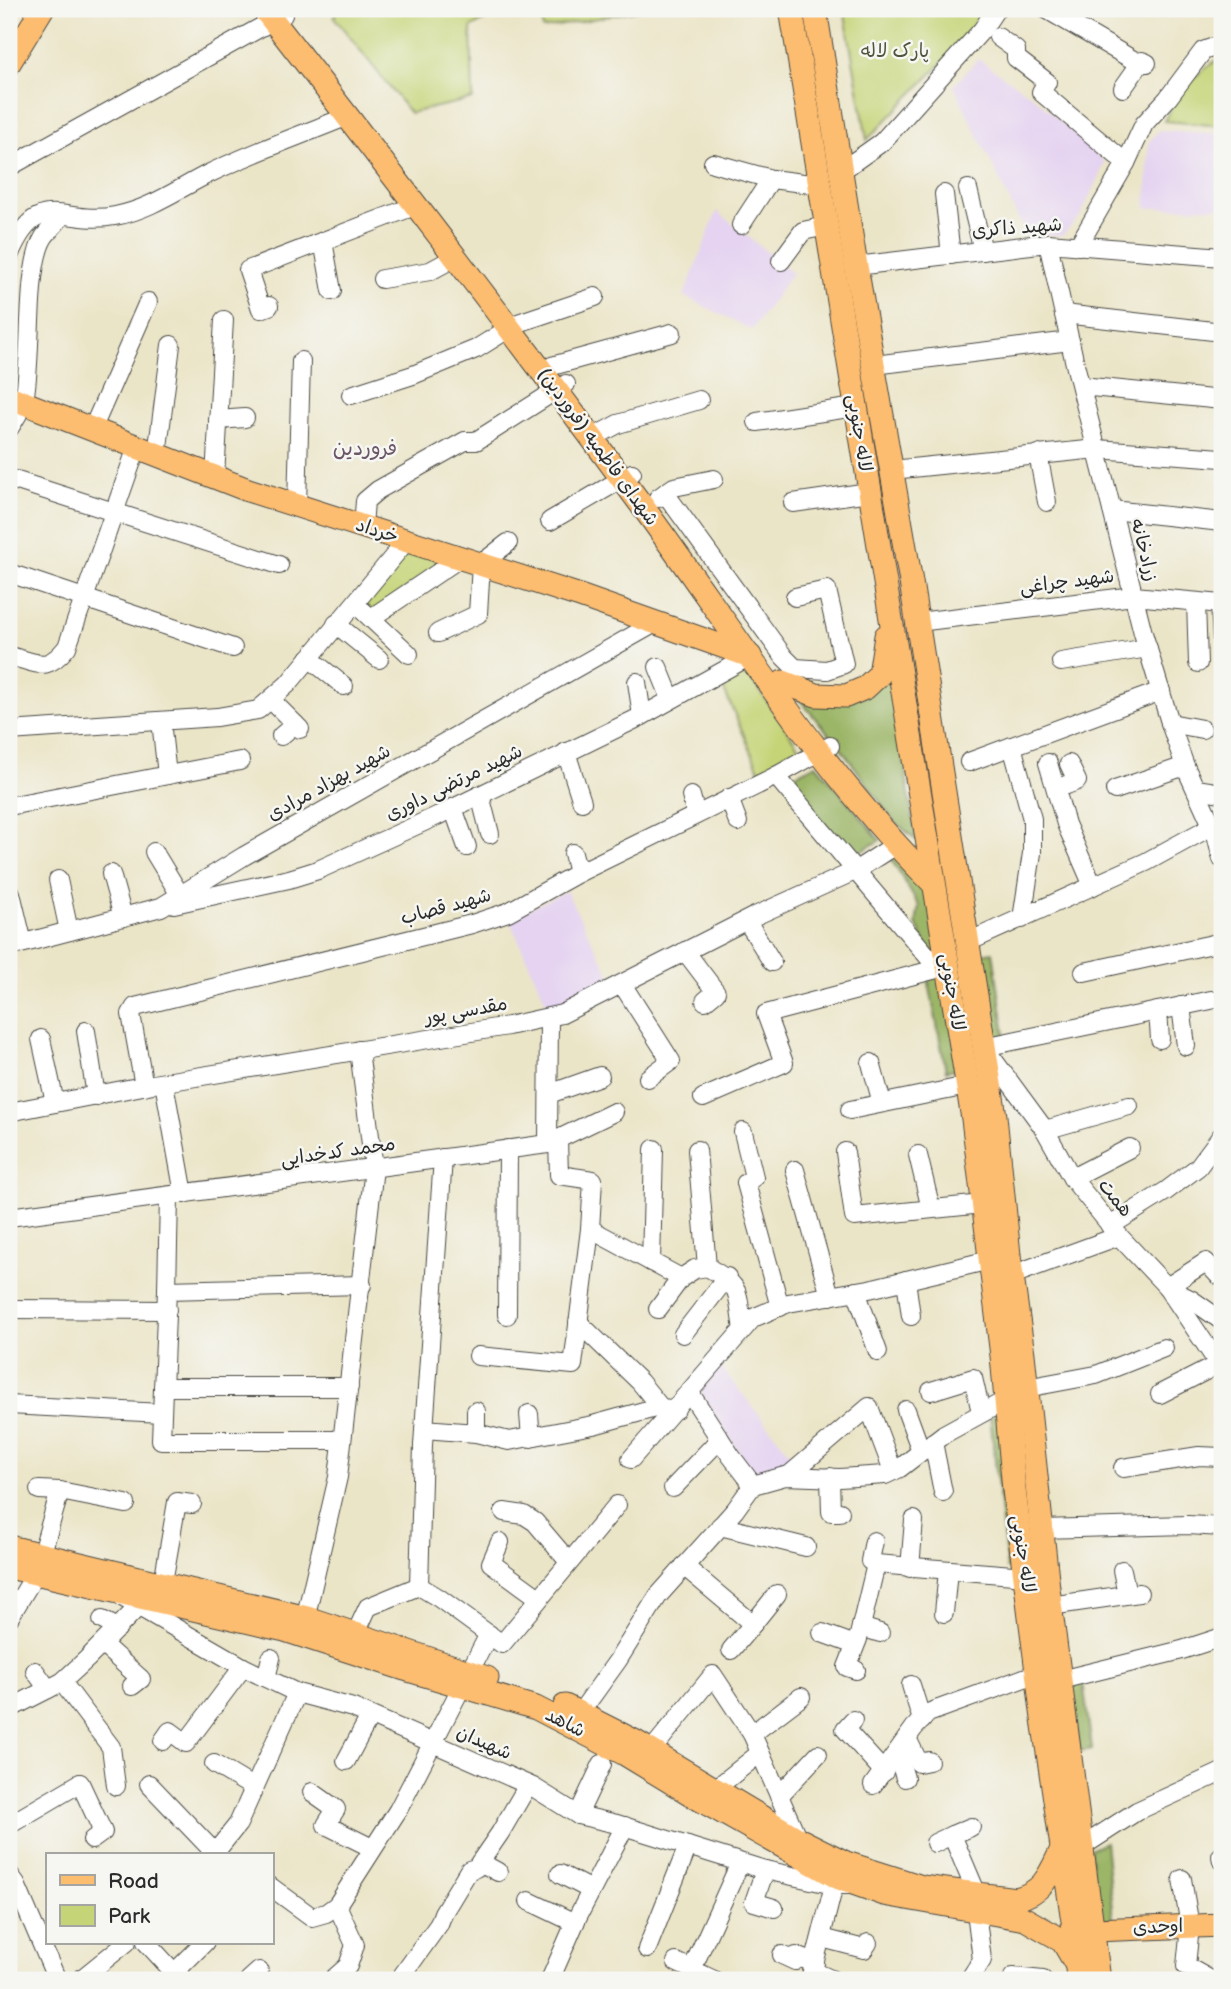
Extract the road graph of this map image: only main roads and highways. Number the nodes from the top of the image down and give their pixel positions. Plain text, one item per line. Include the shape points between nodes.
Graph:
1 (42, 9) edge
2 (791, 9) edge
3 (808, 9) edge
4 (815, 9) edge
5 (275, 13) edge
6 (823, 60) junction
7 (9, 63) edge
8 (514, 326) junction
9 (16, 400) edge
10 (654, 501) junction
11 (889, 619) junction
12 (750, 656) junction
13 (783, 682) junction
14 (870, 683) junction
15 (927, 684) junction
16 (901, 688) junction
17 (825, 749) junction
18 (928, 849) junction
19 (933, 883) junction
20 (1006, 1403) junction
21 (1030, 1421) junction
22 (1014, 1486) junction
23 (1037, 1494) junction
24 (9, 1547) edge
25 (39, 1563) junction
26 (9, 1567) edge
27 (153, 1597) junction
28 (304, 1626) junction
29 (465, 1679) junction
30 (1073, 1847) junction
31 (976, 1902) junction
32 (1222, 1925) edge
33 (1094, 1930) junction
34 (1078, 1974) edge
35 (1099, 1980) edge

1 - 7 main road
2 - 11 main road, لاله جنوبی
3 - 6 main road via 813,42
4 - 6 main road, لاله جنوبی
5 - 8 main road, شهدای فاطمیه (فروردین)
5 - 8 main road, شهدای فاطمیه (فروردین) via 348,116
6 - 15 main road, لاله جنوبی
8 - 10 main road, شهدای فاطمیه (فروردین) via 627,476
9 - 12 main road, خرداد via 215,477
10 - 12 main road, شهدای فاطمیه (فروردین)
10 - 13 main road, شهدای فاطمیه (فروردین)
11 - 14 main road via 880,674
11 - 16 main road, لاله جنوبی
12 - 17 main road, شهدای فاطمیه (فروردین)
13 - 14 main road via 816,695 846,696
13 - 17 main road, شهدای فاطمیه (فروردین)
14 - 16 main road
15 - 16 main road
15 - 21 main road, لاله جنوبی via 995,1116
16 - 18 main road, لاله جنوبی
17 - 18 main road, شهدای فاطمیه (فروردین) via 902,837 917,848
17 - 19 main road, شهدای فاطمیه (فروردین) via 895,845
18 - 19 main road, لاله جنوبی
19 - 20 main road, لاله جنوبی via 967,1086
20 - 21 main road via 1017,1429 1023,1430
20 - 22 main road, لاله جنوبی
21 - 23 main road, لاله جنوبی
22 - 23 main road via 1018,1477 1025,1475
22 - 30 main road, لاله جنوبی via 1038,1673
23 - 30 main road, لاله جنوبی via 1060,1680
24 - 25 main road, شاهد
25 - 26 main road, شاهد
25 - 27 main road, شاهد
25 - 27 main road, شاهد via 111,1589
27 - 28 main road, شاهد
28 - 29 main road, شاهد
28 - 29 main road, شاهد via 356,1633
29 - 31 main road, شاهد via 580,1713 846,1863
29 - 31 main road, شاهد via 556,1717 802,1858 858,1885 884,1894
30 - 31 main road, شاهد via 1030,1896
30 - 33 main road, لاله جنوبی
30 - 34 main road, لاله جنوبی
31 - 34 main road, شاهد via 1025,1919 1062,1940
32 - 33 main road, اوحدی
33 - 35 main road, لاله جنوبی

